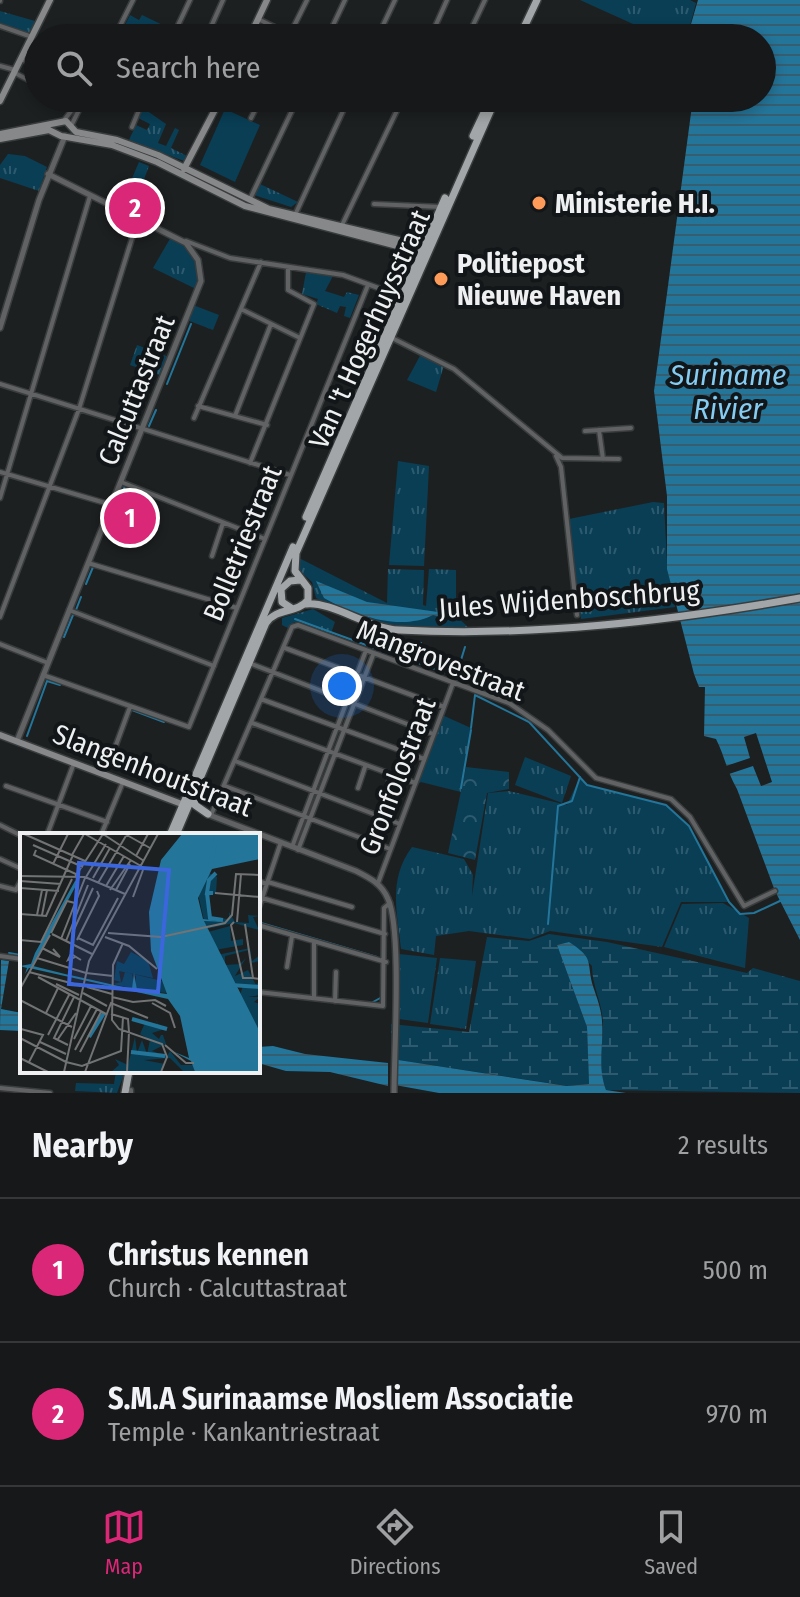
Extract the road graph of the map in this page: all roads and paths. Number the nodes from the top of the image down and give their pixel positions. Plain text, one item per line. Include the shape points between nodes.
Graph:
1 (50, 0) edge
2 (133, 0) edge
3 (190, 0) edge
4 (223, 0) edge
5 (267, 0) edge
6 (307, 0) edge
7 (345, 0) edge
8 (395, 0) edge
9 (447, 0) edge
10 (485, 0) edge
11 (540, 0) edge
12 (258, 19) junction
13 (38, 24) edge
14 (121, 24) edge
15 (180, 24) edge
16 (212, 24) edge
17 (256, 24) edge
18 (267, 24) edge
19 (295, 24) edge
20 (334, 24) edge
21 (384, 24) edge
22 (436, 24) edge
23 (474, 24) edge
24 (529, 24) edge
25 (0, 26) edge
26 (24, 34) edge
27 (24, 53) edge
28 (21, 59) junction
29 (24, 60) edge
30 (0, 66) edge
31 (15, 72) junction
32 (24, 77) edge
33 (0, 101) edge
34 (70, 112) edge
35 (78, 112) edge
36 (138, 112) edge
37 (213, 112) edge
38 (254, 112) edge
39 (291, 112) edge
40 (343, 112) edge
41 (396, 112) edge
42 (486, 112) edge
43 (251, 118) dead end
44 (483, 119) junction
45 (132, 127) dead end
46 (71, 128) junction
47 (59, 134) junction
48 (0, 136) edge
49 (182, 170) junction
50 (48, 174) junction
51 (61, 183) junction
52 (45, 184) junction
53 (90, 196) junction
54 (249, 201) junction
55 (374, 204) dead end
56 (441, 207) junction
57 (294, 218) junction
58 (138, 219) junction
59 (341, 227) junction
60 (176, 237) junction
61 (376, 239) junction
62 (204, 249) junction
63 (424, 250) junction
64 (198, 260) junction
65 (261, 262) junction
66 (288, 267) junction
67 (368, 285) junction
68 (400, 296) junction
69 (241, 309) junction
70 (271, 324) junction
71 (0, 328) edge
72 (386, 335) junction
73 (300, 338) junction
74 (0, 384) edge
75 (31, 393) junction
76 (198, 406) junction
77 (79, 409) junction
78 (235, 416) junction
79 (194, 418) dead end
80 (267, 425) junction
81 (631, 428) dead end
82 (142, 429) junction
83 (599, 430) junction
84 (585, 431) dead end
85 (555, 453) junction
86 (603, 459) junction
87 (619, 459) dead end
88 (250, 463) junction
89 (0, 472) edge
90 (7, 474) junction
91 (290, 475) junction
92 (121, 482) junction
93 (52, 487) junction
94 (0, 498) edge
95 (112, 505) junction
96 (223, 523) junction
97 (265, 539) junction
98 (293, 546) junction
99 (212, 556) dead end
100 (88, 563) junction
101 (300, 580) junction
102 (282, 587) junction
103 (800, 598) edge
104 (308, 600) junction
105 (237, 608) junction
106 (293, 609) junction
107 (69, 610) junction
108 (577, 615) dead end
109 (0, 617) edge
110 (263, 618) junction
111 (0, 644) edge
112 (284, 648) junction
113 (365, 653) junction
114 (373, 655) junction
115 (48, 663) junction
116 (249, 663) junction
117 (214, 666) junction
118 (272, 673) junction
119 (43, 675) junction
120 (357, 675) junction
121 (365, 678) junction
122 (453, 683) junction
123 (261, 699) junction
124 (347, 702) junction
125 (354, 705) junction
126 (131, 706) junction
127 (444, 707) junction
128 (251, 723) junction
129 (338, 728) junction
130 (344, 730) junction
131 (58, 732) dead end
132 (433, 734) junction
133 (0, 735) edge
134 (17, 741) junction
135 (113, 753) junction
136 (328, 753) junction
137 (335, 755) junction
138 (424, 759) junction
139 (235, 761) junction
140 (74, 763) junction
141 (148, 766) dead end
142 (366, 766) junction
143 (391, 775) junction
144 (199, 779) junction
145 (123, 782) junction
146 (415, 783) junction
147 (224, 785) junction
148 (6, 786) dead end
149 (358, 788) dead end
150 (314, 792) junction
151 (320, 795) junction
152 (384, 797) dead end
153 (59, 805) junction
154 (185, 805) junction
155 (209, 815) junction
156 (304, 817) junction
157 (310, 820) junction
158 (107, 822) junction
159 (400, 824) junction
160 (0, 825) edge
161 (48, 833) edge
162 (102, 833) edge
163 (174, 833) edge
164 (257, 833) edge
165 (260, 834) edge
166 (20, 835) edge
167 (281, 842) junction
168 (295, 849) junction
169 (390, 849) junction
170 (0, 859) edge
171 (20, 868) edge
172 (260, 881) edge
173 (20, 883) edge
174 (268, 883) junction
175 (378, 883) junction
176 (0, 886) edge
177 (775, 891) dead end
178 (260, 901) edge
179 (390, 903) junction
180 (352, 907) dead end
181 (260, 926) edge
182 (385, 934) junction
183 (292, 936) junction
184 (314, 942) junction
185 (0, 956) edge
186 (20, 957) edge
187 (386, 962) junction
188 (287, 967) dead end
189 (336, 972) dead end
190 (260, 992) edge
191 (314, 998) junction
192 (335, 1001) junction
193 (0, 1088) edge
194 (50, 1093) edge
195 (394, 1093) edge

1 - 13 main road
2 - 14 street
3 - 15 street
4 - 16 street
5 - 12 main road
6 - 19 street
7 - 20 street
8 - 21 street
9 - 22 street
10 - 23 street
11 - 24 main road
12 - 17 main road
12 - 18 street
25 - 26 street
27 - 28 main road
28 - 29 street
28 - 31 main road
30 - 31 street
31 - 32 street
31 - 33 main road
34 - 47 street
35 - 46 street
36 - 45 street
37 - 49 main road
38 - 43 street
39 - 54 street
40 - 57 street
41 - 59 street
42 - 44 main road, Van 't Hogerhuysstraat
44 - 56 main road, Van 't Hogerhuysstraat
44 - 63 main road, Van 't Hogerhuysstraat
46 - 47 main road
46 - 47 main road
46 - 49 main road via 119,141
47 - 48 main road via 18,127
47 - 49 main road
47 - 50 street
49 - 54 main road
49 - 57 main road via 245,206
50 - 51 street
50 - 52 street
51 - 52 street
51 - 53 street
52 - 71 street
53 - 58 street
53 - 75 street
54 - 57 main road
55 - 56 street
56 - 63 main road, Van 't Hogerhuysstraat
57 - 59 main road
57 - 61 main road
58 - 60 street
58 - 77 street
59 - 61 main road
60 - 62 street
60 - 64 street
61 - 63 main road
62 - 64 street
62 - 65 street
63 - 68 main road, Van 't Hogerhuysstraat
63 - 72 main road, Van 't Hogerhuysstraat
64 - 82 street, Calcuttastraat via 201,281
65 - 66 street
65 - 69 street
66 - 67 street via 327,271
66 - 73 street via 288,290 313,301
67 - 68 street
67 - 91 street, Bolletriestraat
68 - 72 main road, Van 't Hogerhuysstraat
69 - 70 street
69 - 76 street
70 - 73 street
70 - 78 street
72 - 85 street via 454,369
72 - 98 main road, Van 't Hogerhuysstraat
72 - 101 main road, Van 't Hogerhuysstraat via 296,553
73 - 80 street
74 - 75 street
75 - 77 street
75 - 90 street
76 - 78 street
76 - 79 street
77 - 82 street
77 - 93 street
78 - 80 street
80 - 88 street
81 - 83 street
82 - 88 street
82 - 92 street, Calcuttastraat
83 - 84 street
83 - 86 street
85 - 86 street via 568,460
85 - 108 street via 561,467
86 - 87 street
88 - 91 street
89 - 90 street
90 - 93 street
90 - 94 street
91 - 97 street, Bolletriestraat
92 - 95 street, Calcuttastraat
92 - 96 street
93 - 95 street
93 - 109 street
95 - 100 street, Calcuttastraat
96 - 97 street
96 - 99 street
97 - 105 street, Bolletriestraat
98 - 102 main road, Van 't Hogerhuysstraat
98 - 110 main road, Van 't Hogerhuysstraat
100 - 105 street
100 - 107 street, Calcuttastraat
101 - 102 main road
101 - 104 main road via 308,588
102 - 106 main road via 282,602
102 - 110 main road, Van 't Hogerhuysstraat
103 - 104 main road, Jules Wijdenboschbrug via 605,624 437,631 379,627
104 - 106 main road
105 - 117 street, Bolletriestraat
106 - 116 main road, Van 't Hogerhuysstraat via 269,618
107 - 115 street, Calcuttastraat
107 - 117 street
110 - 154 main road, Van 't Hogerhuysstraat
111 - 115 street
112 - 113 street, Mangrovestraat via 295,626
112 - 118 street
112 - 120 street
113 - 114 street, Mangrovestraat
113 - 120 street
114 - 121 street
114 - 122 street, Mangrovestraat
115 - 119 street, Calcuttastraat
116 - 118 street
116 - 144 main road, Van 't Hogerhuysstraat
117 - 126 street, Bolletriestraat via 189,727
118 - 123 street
118 - 124 street
119 - 126 street
119 - 134 street, Calcuttastraat
120 - 121 street
120 - 124 street
121 - 125 street
121 - 127 street
122 - 127 street, Gronfolostraat
122 - 177 street, Mangrovestraat via 532,717 596,778 660,795 681,807 744,906
123 - 128 street
123 - 129 street
124 - 125 street
124 - 129 street
125 - 130 street
125 - 132 street
126 - 135 street
127 - 132 street, Gronfolostraat
128 - 136 street
128 - 139 street
129 - 130 street
129 - 136 street
130 - 137 street
130 - 138 street
131 - 135 street
132 - 138 street, Gronfolostraat
133 - 134 main road, Slangenhoutstraat
134 - 140 main road, Slangenhoutstraat
135 - 141 street
136 - 137 street
136 - 150 street
137 - 142 street
137 - 151 street
138 - 146 street, Gronfolostraat
139 - 147 street
139 - 150 street
140 - 145 main road, Slangenhoutstraat
140 - 153 street
142 - 143 street
142 - 149 street
143 - 146 street
143 - 152 street
144 - 154 main road, Van 't Hogerhuysstraat
144 - 155 main road via 193,802
145 - 154 main road, Slangenhoutstraat
145 - 158 street
146 - 159 street, Gronfolostraat
147 - 155 street
147 - 156 street
148 - 153 street
150 - 151 street
150 - 156 street
151 - 157 street
151 - 159 street
153 - 158 street
153 - 161 street
154 - 155 street, Slangenhoutstraat
154 - 163 main road, Van 't Hogerhuysstraat
155 - 164 street, Slangenhoutstraat
156 - 157 street
156 - 168 street
157 - 168 street
157 - 169 street
158 - 162 street
159 - 169 street, Gronfolostraat
160 - 166 street
165 - 167 street, Slangenhoutstraat
167 - 168 street, Slangenhoutstraat
167 - 174 street
168 - 175 street, Slangenhoutstraat
169 - 175 street, Gronfolostraat
170 - 171 street
172 - 174 street
173 - 176 street via 16,890
174 - 178 street
174 - 180 street
175 - 179 street
178 - 182 street
179 - 182 street via 384,908
179 - 195 street
181 - 183 street
182 - 187 street
183 - 184 street
183 - 188 street
184 - 187 street
184 - 191 street
185 - 186 street
187 - 192 street via 383,1006
189 - 192 street
190 - 191 street
191 - 192 street
193 - 194 street

